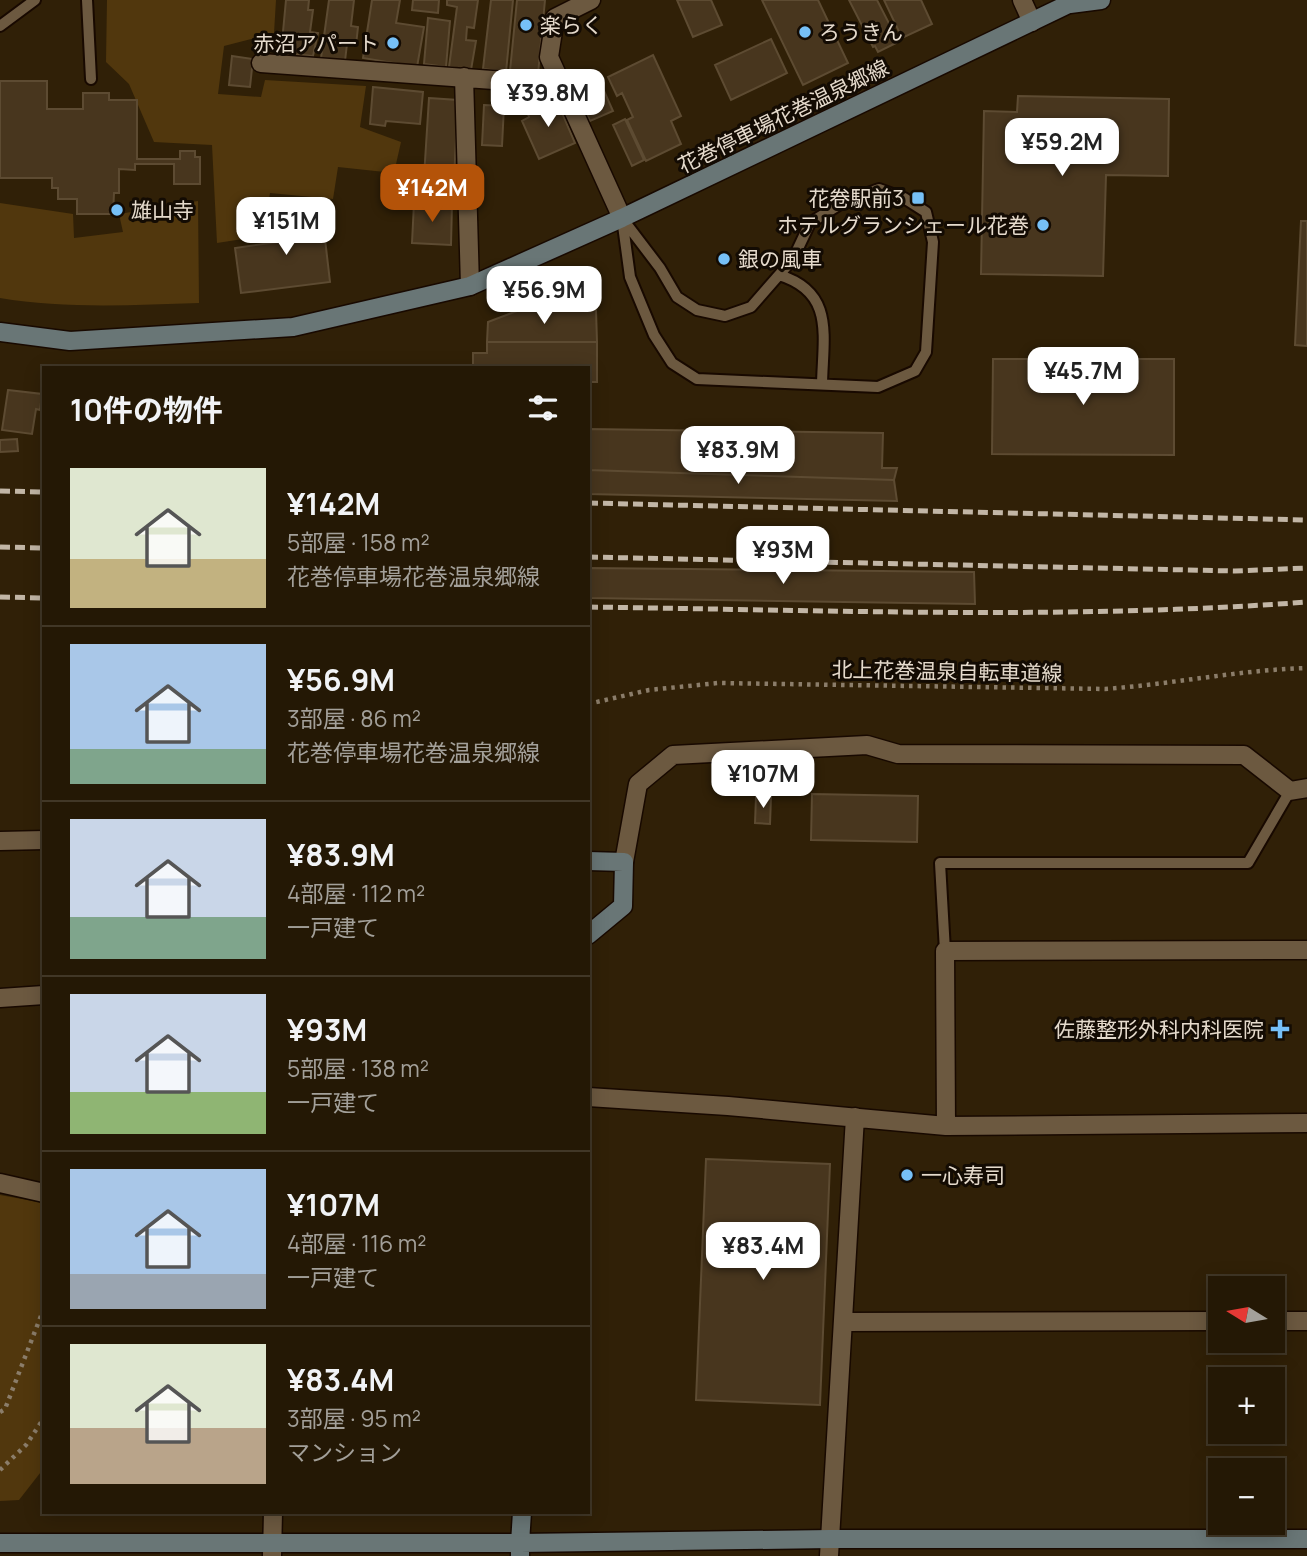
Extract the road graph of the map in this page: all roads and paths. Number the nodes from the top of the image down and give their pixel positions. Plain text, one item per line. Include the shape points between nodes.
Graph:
1 (34, 0) edge
2 (87, 0) edge
3 (591, 0) edge
4 (1022, 0) edge
5 (1101, 0) edge
6 (1073, 2) edge
7 (1032, 22) junction
8 (0, 26) edge
9 (261, 63) dead end
10 (464, 77) junction
11 (91, 79) dead end
12 (561, 85) junction
13 (622, 218) junction
14 (779, 275) junction
15 (470, 286) junction
16 (0, 332) edge
17 (822, 384) junction
18 (1307, 668) edge
19 (590, 704) edge
20 (1298, 790) edge
21 (42, 840) edge
22 (0, 841) edge
23 (590, 861) edge
24 (624, 862) junction
25 (590, 933) edge
26 (1307, 950) edge
27 (945, 951) junction
28 (42, 995) edge
29 (0, 998) edge
30 (590, 1097) edge
31 (855, 1116) junction
32 (1307, 1123) edge
33 (946, 1126) junction
34 (0, 1183) edge
35 (42, 1193) edge
36 (42, 1313) edge
37 (1208, 1321) edge
38 (1285, 1321) edge
39 (1307, 1321) edge
40 (843, 1322) junction
41 (0, 1412) edge
42 (42, 1421) edge
43 (0, 1470) edge
44 (273, 1514) edge
45 (522, 1514) edge
46 (1307, 1539) edge
47 (0, 1543) edge
48 (830, 1547) edge
49 (273, 1550) edge
50 (520, 1550) edge

1 - 8 lane
2 - 11 lane
3 - 12 street via 555,18 549,57
4 - 7 street
5 - 6 street, 花巻停車場花巻温泉郷線
6 - 7 street, 花巻停車場花巻温泉郷線
7 - 13 street, 花巻停車場花巻温泉郷線
9 - 10 street
10 - 12 street
10 - 15 street
12 - 13 street
13 - 14 lane via 677,297 697,310 725,317 751,307
13 - 15 street, 花巻停車場花巻温泉郷線
13 - 17 lane via 630,277 654,335 672,363 697,379
14 - 17 lane via 795,280 814,295 824,321
14 - 17 lane via 793,259 810,223 845,201 878,189 926,212 933,242 926,352 915,372 878,387
15 - 16 street, 花巻停車場花巻温泉郷線 via 293,327 70,341
18 - 19 path, 北上花巻温泉自転車道線 via 1105,689 718,683 649,690
20 - 24 street via 1244,755 898,754 867,745 673,755 638,784
20 - 27 lane via 1248,863 940,863
21 - 22 street
23 - 24 street
24 - 25 street via 622,906
26 - 27 street
27 - 33 street
28 - 29 street
30 - 31 street
31 - 33 street
31 - 40 street
32 - 33 street
34 - 35 street
36 - 41 path
37 - 40 street
38 - 39 street
40 - 48 street
42 - 43 path
44 - 49 street
45 - 50 street
46 - 48 street
47 - 49 street
48 - 50 street
49 - 50 street

